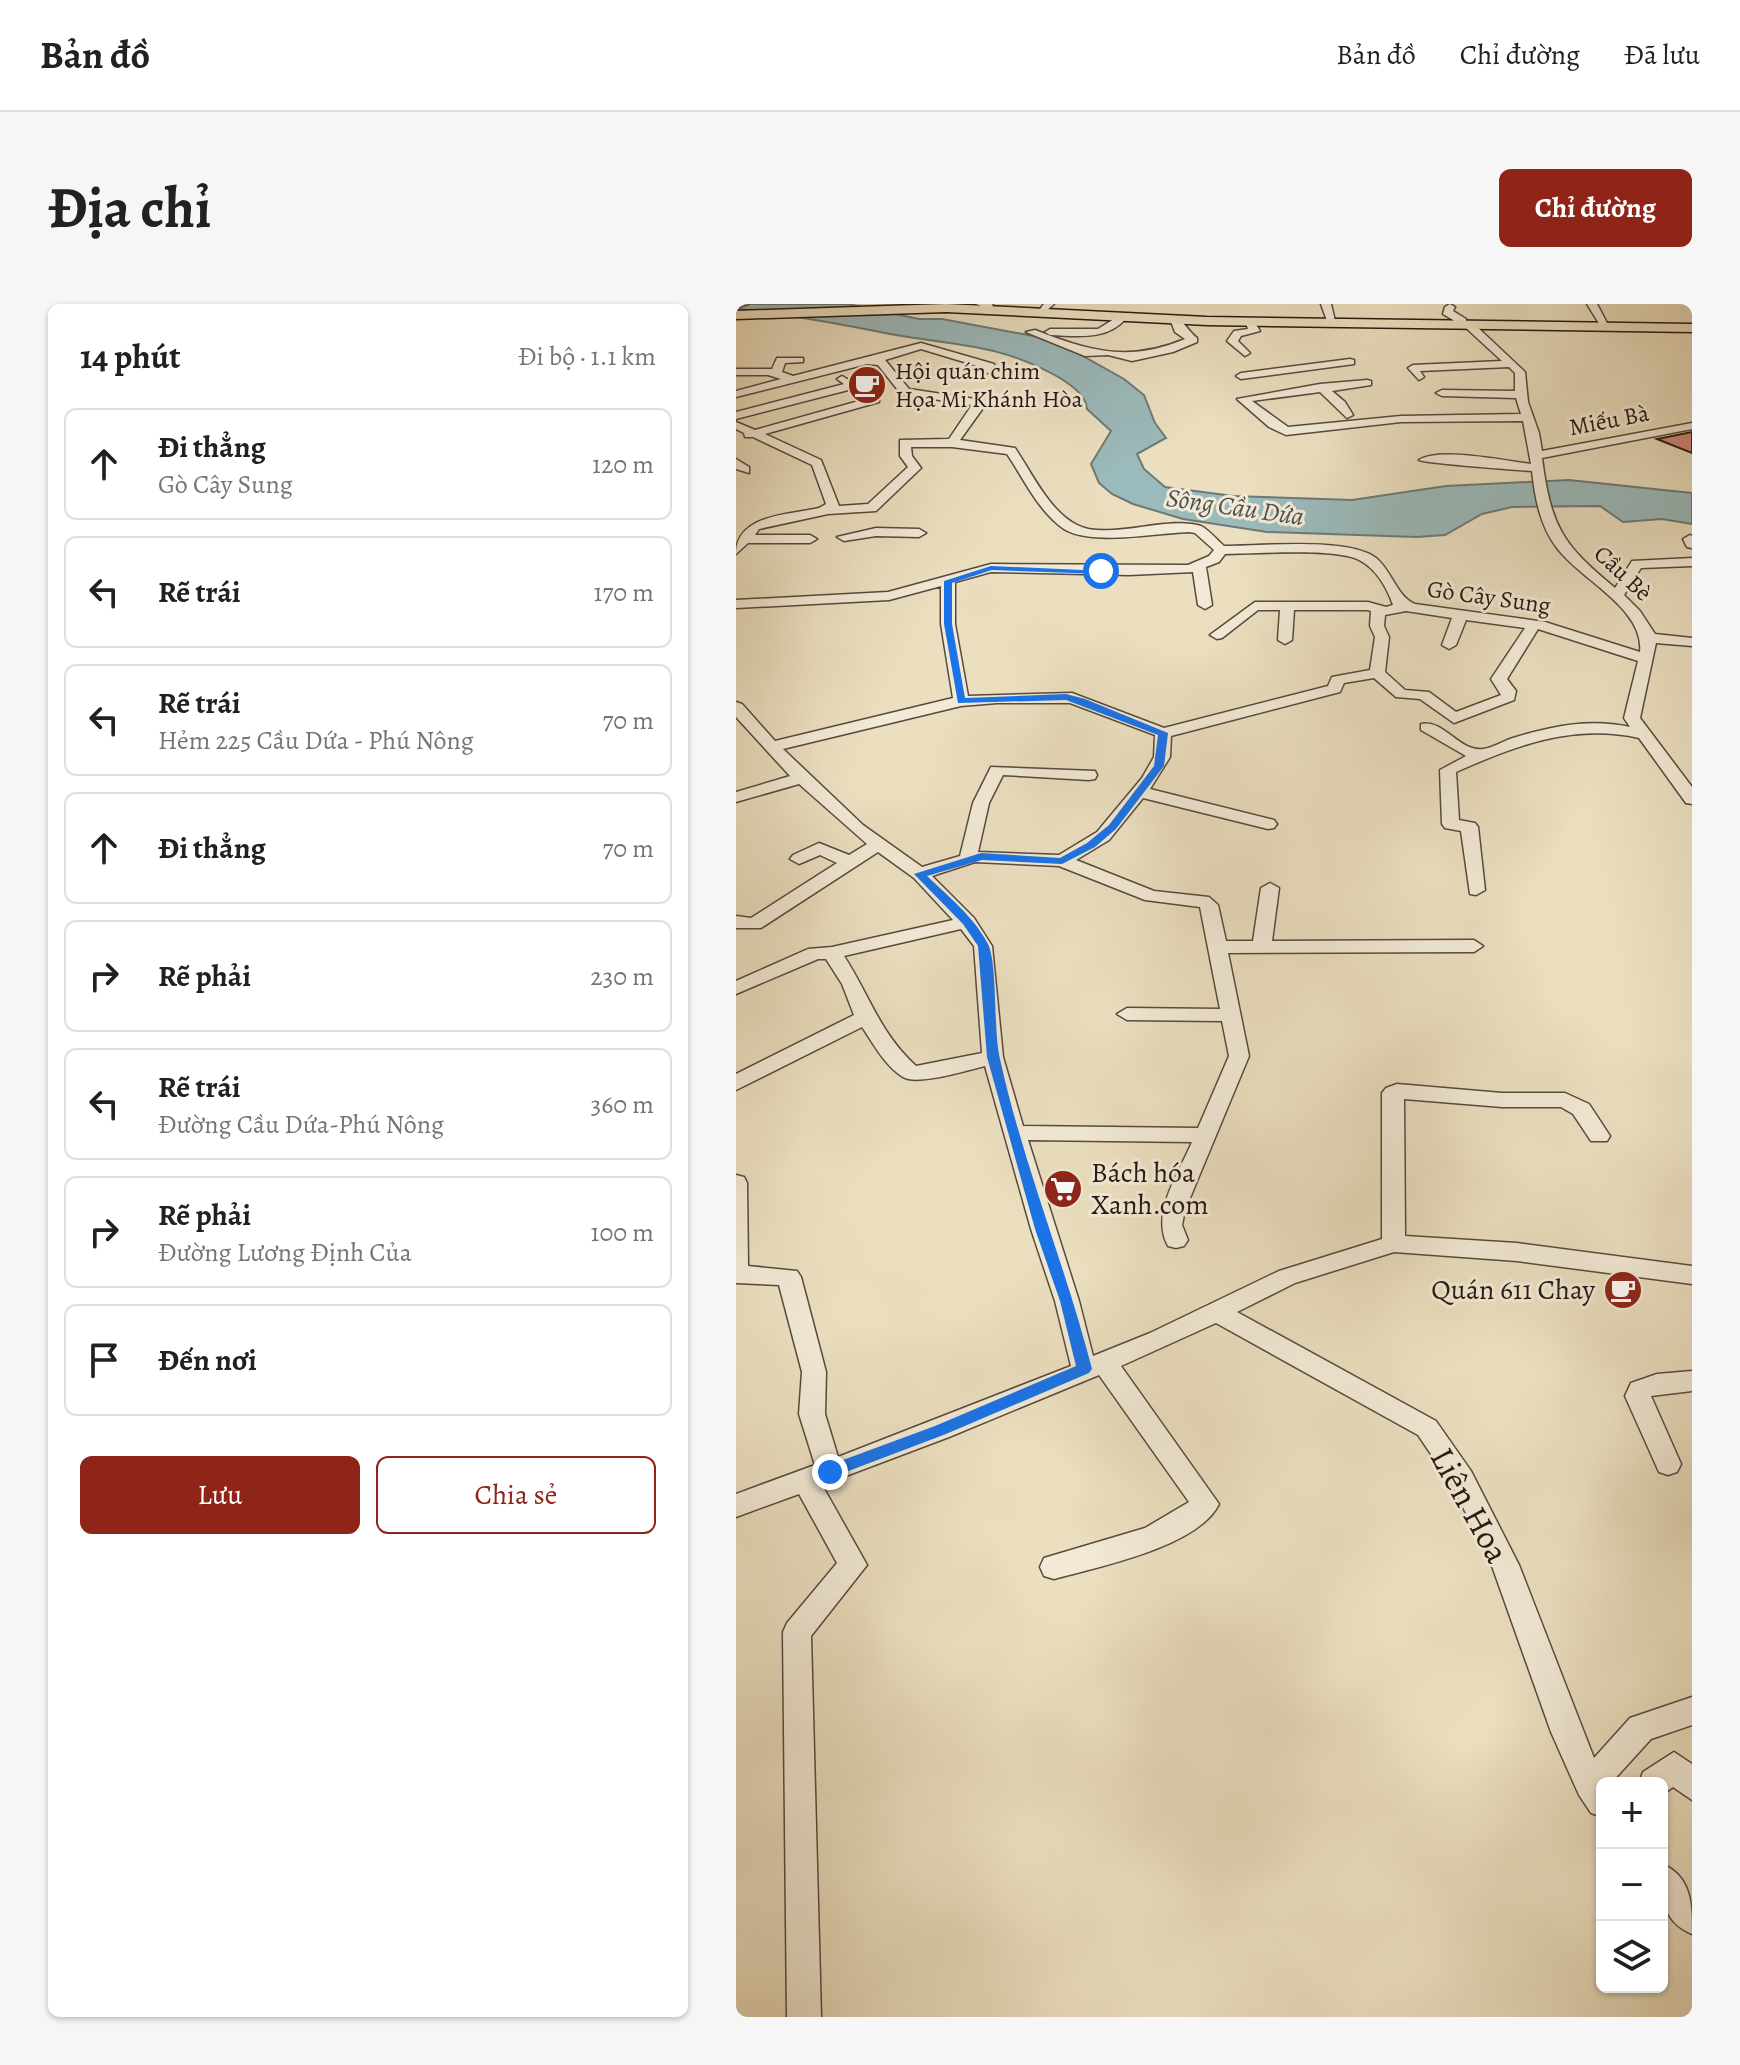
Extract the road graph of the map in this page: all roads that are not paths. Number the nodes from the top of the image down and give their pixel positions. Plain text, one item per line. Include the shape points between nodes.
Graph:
1 (743, 304) edge
2 (916, 304) edge
3 (958, 304) edge
4 (1326, 304) edge
5 (1592, 304) edge
6 (984, 305) edge
7 (1450, 307) dead end
8 (1043, 308) edge
9 (736, 310) edge
10 (1122, 311) edge
11 (1175, 319) junction
12 (1331, 319) junction
13 (1249, 322) junction
14 (1465, 323) junction
15 (1604, 323) junction
16 (1692, 326) edge
17 (1031, 332) junction
18 (1078, 332) junction
19 (1060, 341) junction
20 (1245, 353) dead end
21 (799, 360) dead end
22 (875, 360) junction
23 (1350, 362) dead end
24 (1512, 364) junction
25 (827, 370) junction
26 (736, 372) edge
27 (776, 373) junction
28 (966, 375) dead end
29 (1241, 376) dead end
30 (1419, 377) dead end
31 (793, 379) junction
32 (1367, 383) dead end
33 (854, 385) junction
34 (1320, 387) junction
35 (1442, 393) dead end
36 (736, 394) edge
37 (1521, 395) junction
38 (1347, 415) dead end
39 (736, 416) edge
40 (1528, 417) junction
41 (736, 425) edge
42 (1692, 426) edge
43 (750, 434) junction
44 (736, 438) edge
45 (952, 443) junction
46 (1425, 460) dead end
47 (1536, 465) junction
48 (871, 508) junction
49 (829, 510) junction
50 (876, 532) junction
51 (919, 533) dead end
52 (844, 537) dead end
53 (810, 539) dead end
54 (739, 547) edge
55 (1221, 550) junction
56 (1692, 562) edge
57 (1199, 566) junction
58 (948, 581) junction
59 (1616, 597) junction
60 (1400, 603) junction
61 (736, 604) edge
62 (1205, 605) dead end
63 (1287, 605) junction
64 (1378, 609) junction
65 (1460, 615) junction
66 (1534, 624) junction
67 (1217, 635) dead end
68 (1649, 638) junction
69 (1285, 640) dead end
70 (1692, 642) edge
71 (1449, 645) dead end
72 (1645, 658) junction
73 (1377, 673) junction
74 (961, 701) junction
75 (736, 707) edge
76 (1427, 727) dead end
77 (1163, 733) junction
78 (1641, 734) junction
79 (771, 747) junction
80 (1483, 754) junction
81 (1089, 775) dead end
82 (802, 778) junction
83 (1140, 792) junction
84 (736, 797) edge
85 (1691, 797) edge
86 (1268, 824) dead end
87 (877, 845) junction
88 (968, 858) junction
89 (799, 859) dead end
90 (1062, 861) junction
91 (849, 862) junction
92 (920, 874) junction
93 (1270, 888) dead end
94 (1476, 890) dead end
95 (736, 922) edge
96 (967, 922) junction
97 (1474, 946) dead end
98 (1219, 947) junction
99 (1262, 947) junction
100 (832, 953) junction
101 (736, 988) edge
102 (1127, 1014) dead end
103 (1233, 1015) junction
104 (865, 1017) junction
105 (993, 1057) junction
106 (736, 1083) edge
107 (1017, 1133) junction
108 (1204, 1135) junction
109 (1599, 1136) dead end
110 (736, 1183) edge
111 (1176, 1240) dead end
112 (1394, 1244) junction
113 (1692, 1275) edge
114 (1218, 1313) junction
115 (1093, 1365) junction
116 (1692, 1381) edge
117 (1668, 1464) dead end
118 (818, 1476) junction
119 (736, 1506) edge
120 (1054, 1567) dead end
121 (1692, 1711) edge
122 (1607, 1777) edge
123 (1662, 1777) edge
124 (1692, 1785) edge
125 (1596, 1793) edge
126 (1668, 1888) edge
127 (1692, 1918) edge
128 (804, 2017) edge

1 - 9 street
2 - 9 main road
3 - 6 main road
4 - 12 street
5 - 15 street
6 - 8 main road
7 - 14 street via 1447,312
8 - 9 main road
8 - 10 main road
8 - 17 street via 1025,328
10 - 11 main road
10 - 12 main road
10 - 18 street via 1112,328
11 - 13 main road
11 - 19 street via 1179,330 1193,340 1137,357 1089,354
12 - 14 main road
13 - 14 main road
13 - 20 street via 1255,331 1238,333 1232,341
14 - 15 main road
14 - 16 main road
14 - 24 street
15 - 16 main road
17 - 18 street
17 - 19 street
18 - 19 street
21 - 27 street via 781,360
22 - 25 street
22 - 28 street via 921,346 991,369
22 - 45 street via 885,364 905,392 979,403
23 - 29 street
24 - 30 street via 1413,368
24 - 37 street via 1520,372
25 - 31 street
25 - 33 street
26 - 27 street
27 - 31 street
31 - 36 street
32 - 34 street
33 - 39 street
33 - 43 street via 875,400
34 - 38 street
34 - 40 street via 1243,399 1286,431 1312,423
35 - 37 street
37 - 40 street
40 - 47 street
41 - 43 street
42 - 47 street, Miếu Bà
43 - 44 street
43 - 49 street via 817,463 833,502
45 - 48 street via 904,443 915,468
45 - 55 street via 1011,451 1040,497 1078,531 1189,528 1199,530
46 - 47 street, Miếu Bà via 1510,468
47 - 59 street, Cầu Bè via 1550,525 1563,548
48 - 49 street
48 - 50 street
49 - 54 street via 755,526
50 - 51 street
50 - 52 street
53 - 54 street
55 - 57 street
55 - 60 street, Gò Cây Sung via 1358,552 1384,571
56 - 59 street via 1637,564
57 - 58 street via 1129,571 991,568
57 - 62 street
58 - 61 street via 889,596
58 - 74 street via 948,624
59 - 68 street, Cầu Bè
60 - 64 street via 1396,611
60 - 65 street, Gò Cây Sung
63 - 64 street
63 - 67 street via 1255,606
63 - 69 street
64 - 73 street via 1382,637
65 - 66 street, Gò Cây Sung
65 - 71 street
66 - 72 street, Gò Cây Sung
66 - 73 street via 1499,679 1509,697 1454,718 1424,695 1401,694
68 - 70 street
68 - 72 street, Cầu Bè
72 - 78 street, Cầu Bè via 1632,713
73 - 77 street via 1337,680 1335,689
74 - 77 street via 1072,698
74 - 79 street
75 - 79 street
76 - 80 street via 1462,749
77 - 83 street via 1162,757
78 - 80 street via 1612,726 1576,727
78 - 85 street
79 - 82 street
80 - 94 street via 1448,770 1451,824 1469,827
81 - 88 street via 997,770 981,803
82 - 84 street
82 - 87 street
83 - 86 street
83 - 90 street via 1103,836
87 - 91 street
87 - 92 street
88 - 90 street
88 - 92 street
89 - 91 street via 819,848
90 - 98 street via 1151,896 1206,902
91 - 95 street via 754,924
92 - 96 street
93 - 99 street
96 - 100 street
96 - 105 street via 983,946
97 - 99 street
98 - 99 street
98 - 103 street
100 - 101 street via 815,953
100 - 104 street
102 - 103 street
103 - 108 street via 1239,1056
104 - 105 street via 911,1073
104 - 106 street
105 - 107 street
107 - 108 street
107 - 115 street via 1042,1229
108 - 111 street via 1174,1210
109 - 112 street via 1581,1109 1565,1100 1393,1093
110 - 118 street via 736,1274 789,1277 814,1372
112 - 113 street via 1517,1252
112 - 114 street via 1287,1277
114 - 115 street
114 - 125 street, Liên Hoa via 1427,1428 1462,1479 1505,1565 1566,1732
115 - 118 street
115 - 120 street via 1206,1504 1191,1519 1156,1534
116 - 117 street via 1648,1386 1638,1396
118 - 119 street
118 - 128 street via 853,1565 797,1632
121 - 122 street via 1641,1728
123 - 124 street via 1674,1767
126 - 127 street

